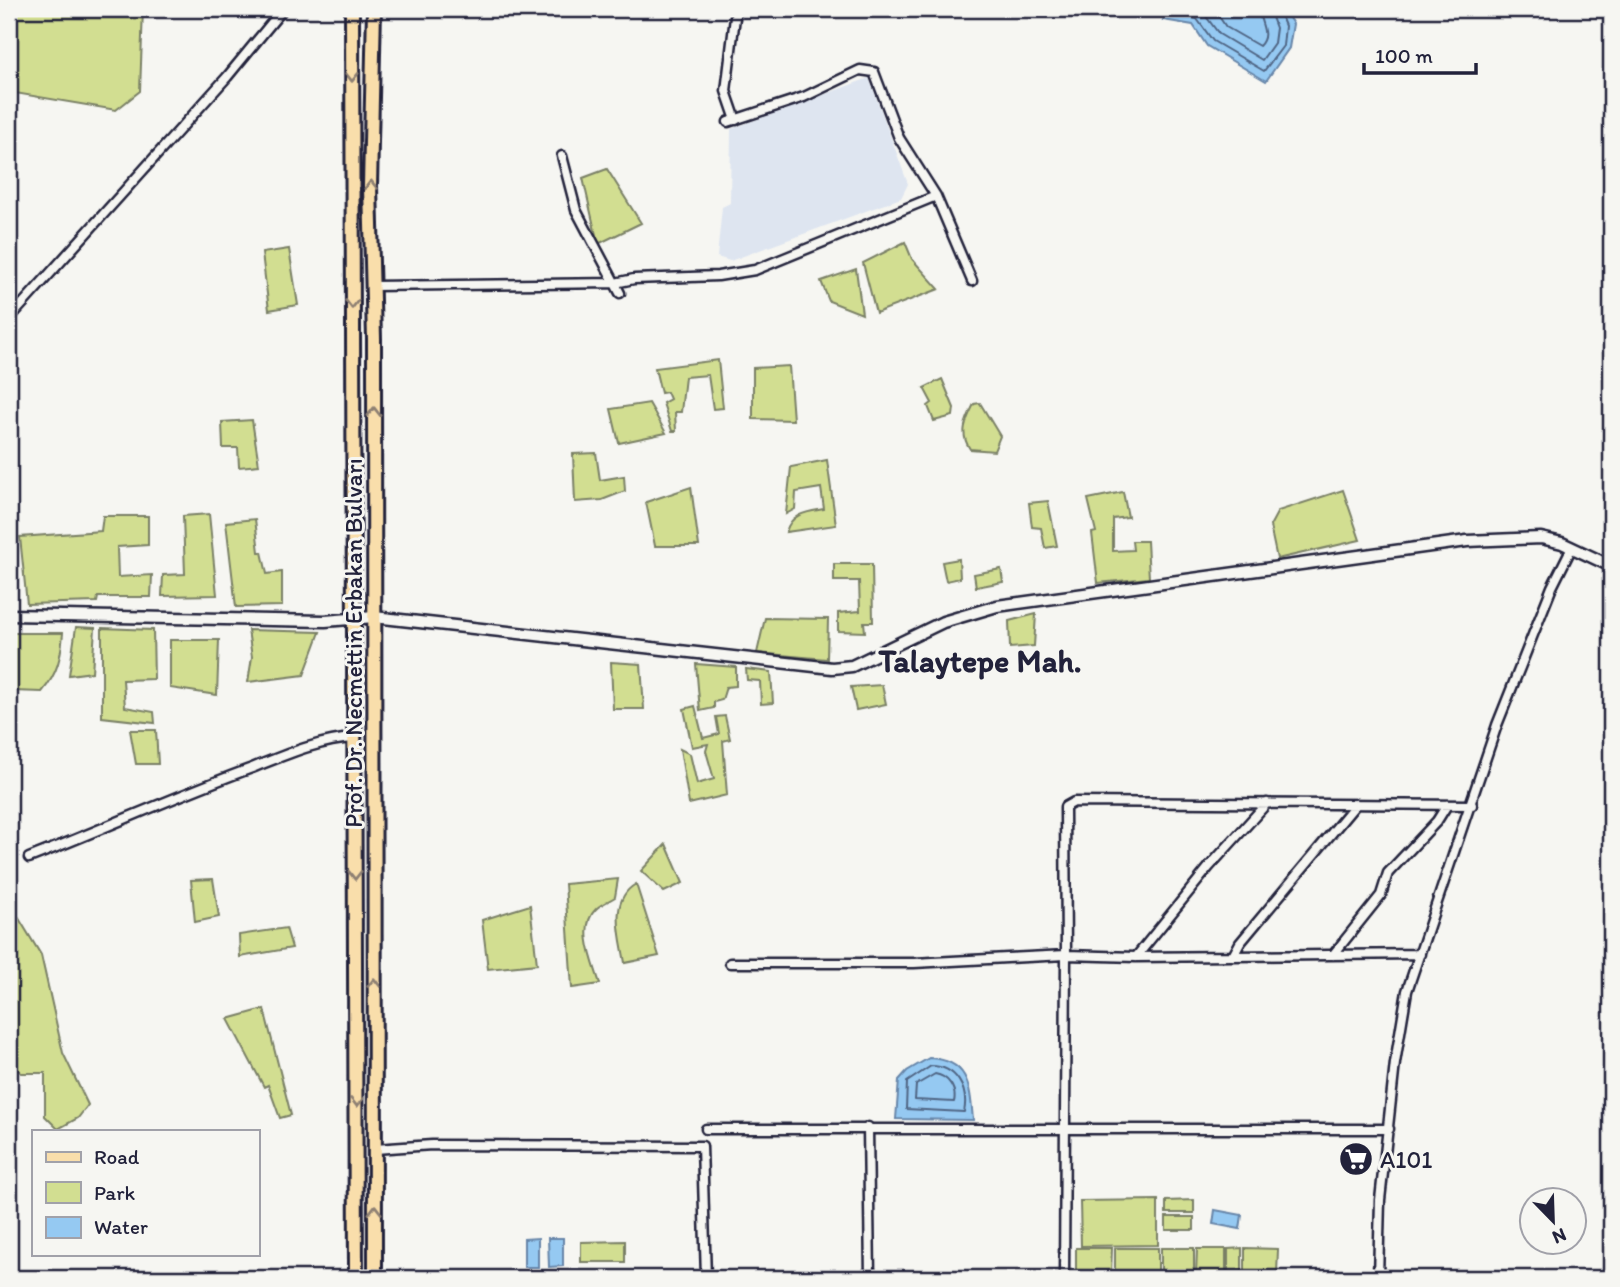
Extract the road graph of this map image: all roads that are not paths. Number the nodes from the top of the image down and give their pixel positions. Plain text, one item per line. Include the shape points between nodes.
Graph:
1 (283, 9) edge
2 (352, 9) edge
3 (374, 9) edge
4 (736, 9) edge
5 (562, 156) dead end
6 (936, 196) junction
7 (972, 281) dead end
8 (615, 283) junction
9 (372, 286) junction
10 (620, 293) dead end
11 (9, 319) edge
12 (1572, 547) junction
13 (1611, 566) edge
14 (9, 615) edge
15 (374, 617) junction
16 (353, 618) junction
17 (354, 738) junction
18 (1267, 803) junction
19 (1356, 804) junction
20 (1447, 805) junction
21 (1472, 805) junction
22 (29, 858) dead end
23 (1420, 954) junction
24 (1066, 955) junction
25 (1333, 955) junction
26 (1233, 956) junction
27 (1136, 957) junction
28 (730, 963) dead end
29 (1066, 1127) junction
30 (868, 1128) junction
31 (706, 1129) dead end
32 (1389, 1129) junction
33 (375, 1149) junction
34 (356, 1278) edge
35 (375, 1278) edge
36 (706, 1278) edge
37 (870, 1278) edge
38 (1065, 1278) edge
39 (1378, 1278) edge

1 - 11 street
2 -> 16 main road, Prof. Dr. Necmettin Erbakan Bulvarı
9 -> 3 main road, Prof. Dr. Necmettin Erbakan Bulvarı
4 - 6 street via 726,92 732,121 869,69 900,138
5 - 8 street via 576,210
6 - 7 street
6 - 8 street via 755,270
8 - 9 street
8 - 10 street
15 -> 9 main road, Prof. Dr. Necmettin Erbakan Bulvarı
12 - 13 street
12 - 15 street via 1541,538 1467,541 1041,598 943,622 852,666 832,668
12 - 21 street via 1497,725
14 - 16 street
15 - 16 street
33 -> 15 main road, Prof. Dr. Necmettin Erbakan Bulvarı
16 - 17 main road, Prof. Dr. Necmettin Erbakan Bulvarı
17 - 22 street via 331,739 180,794
17 -> 34 main road, Prof. Dr. Necmettin Erbakan Bulvarı
18 - 19 street
18 - 24 street via 1069,803 1063,812
18 - 27 street
19 - 20 street
19 - 26 street
20 - 21 street
20 - 25 street via 1388,873 1381,895
21 - 23 street
23 - 25 street
23 - 32 street via 1395,1063
24 - 27 street
24 - 28 street via 914,963
24 - 29 street
25 - 26 street
26 - 27 street
29 - 30 street
29 - 32 street
29 - 38 street
30 - 31 street
30 - 37 street
32 - 39 street
35 -> 33 main road, Prof. Dr. Necmettin Erbakan Bulvarı
33 - 36 street via 702,1146

